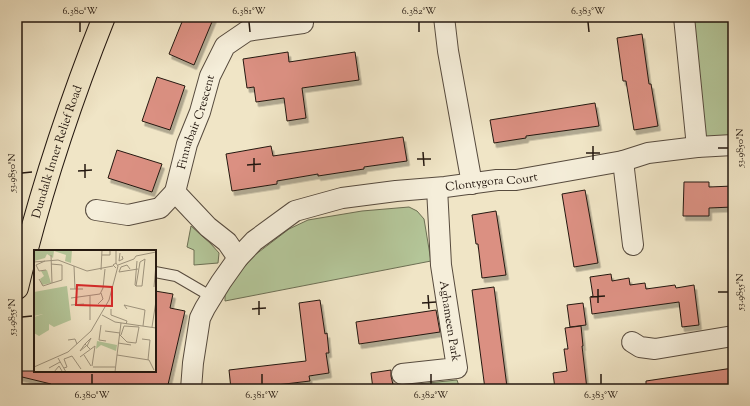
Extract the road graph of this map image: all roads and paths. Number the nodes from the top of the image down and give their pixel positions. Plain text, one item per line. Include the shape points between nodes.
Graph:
1 (104, 17) edge
2 (444, 17) edge
3 (684, 17) edge
4 (302, 23) dead end
5 (733, 145) edge
6 (697, 147) junction
7 (623, 161) junction
8 (472, 184) junction
9 (437, 188) junction
10 (175, 192) junction
11 (96, 210) dead end
12 (633, 245) dead end
13 (238, 258) junction
14 (442, 265) joint
15 (156, 272) edge
16 (17, 288) edge
17 (212, 297) junction
18 (733, 336) edge
19 (632, 342) dead end
20 (402, 374) dead end
21 (191, 389) edge

1 - 16 main road, Dundalk Inner Relief Road via 66,118
2 - 8 street
3 - 6 street
4 - 10 street, Finnabair Crescent via 247,31 225,46 210,76 200,112 187,144
5 - 6 street, Clontygora Court
6 - 7 street, Clontygora Court via 648,153
7 - 8 street, Clontygora Court via 516,180
7 - 12 street
8 - 9 street, Clontygora Court
9 - 13 street via 342,198 295,211 254,241
9 - 14 street, Clontygora Court
10 - 11 street via 160,208 128,215
10 - 13 street via 208,227 227,242
13 - 17 street
14 - 20 street, Aghameen Park via 457,368
15 - 17 lane via 176,276
17 - 21 street via 200,318
18 - 19 street via 655,349 640,347

